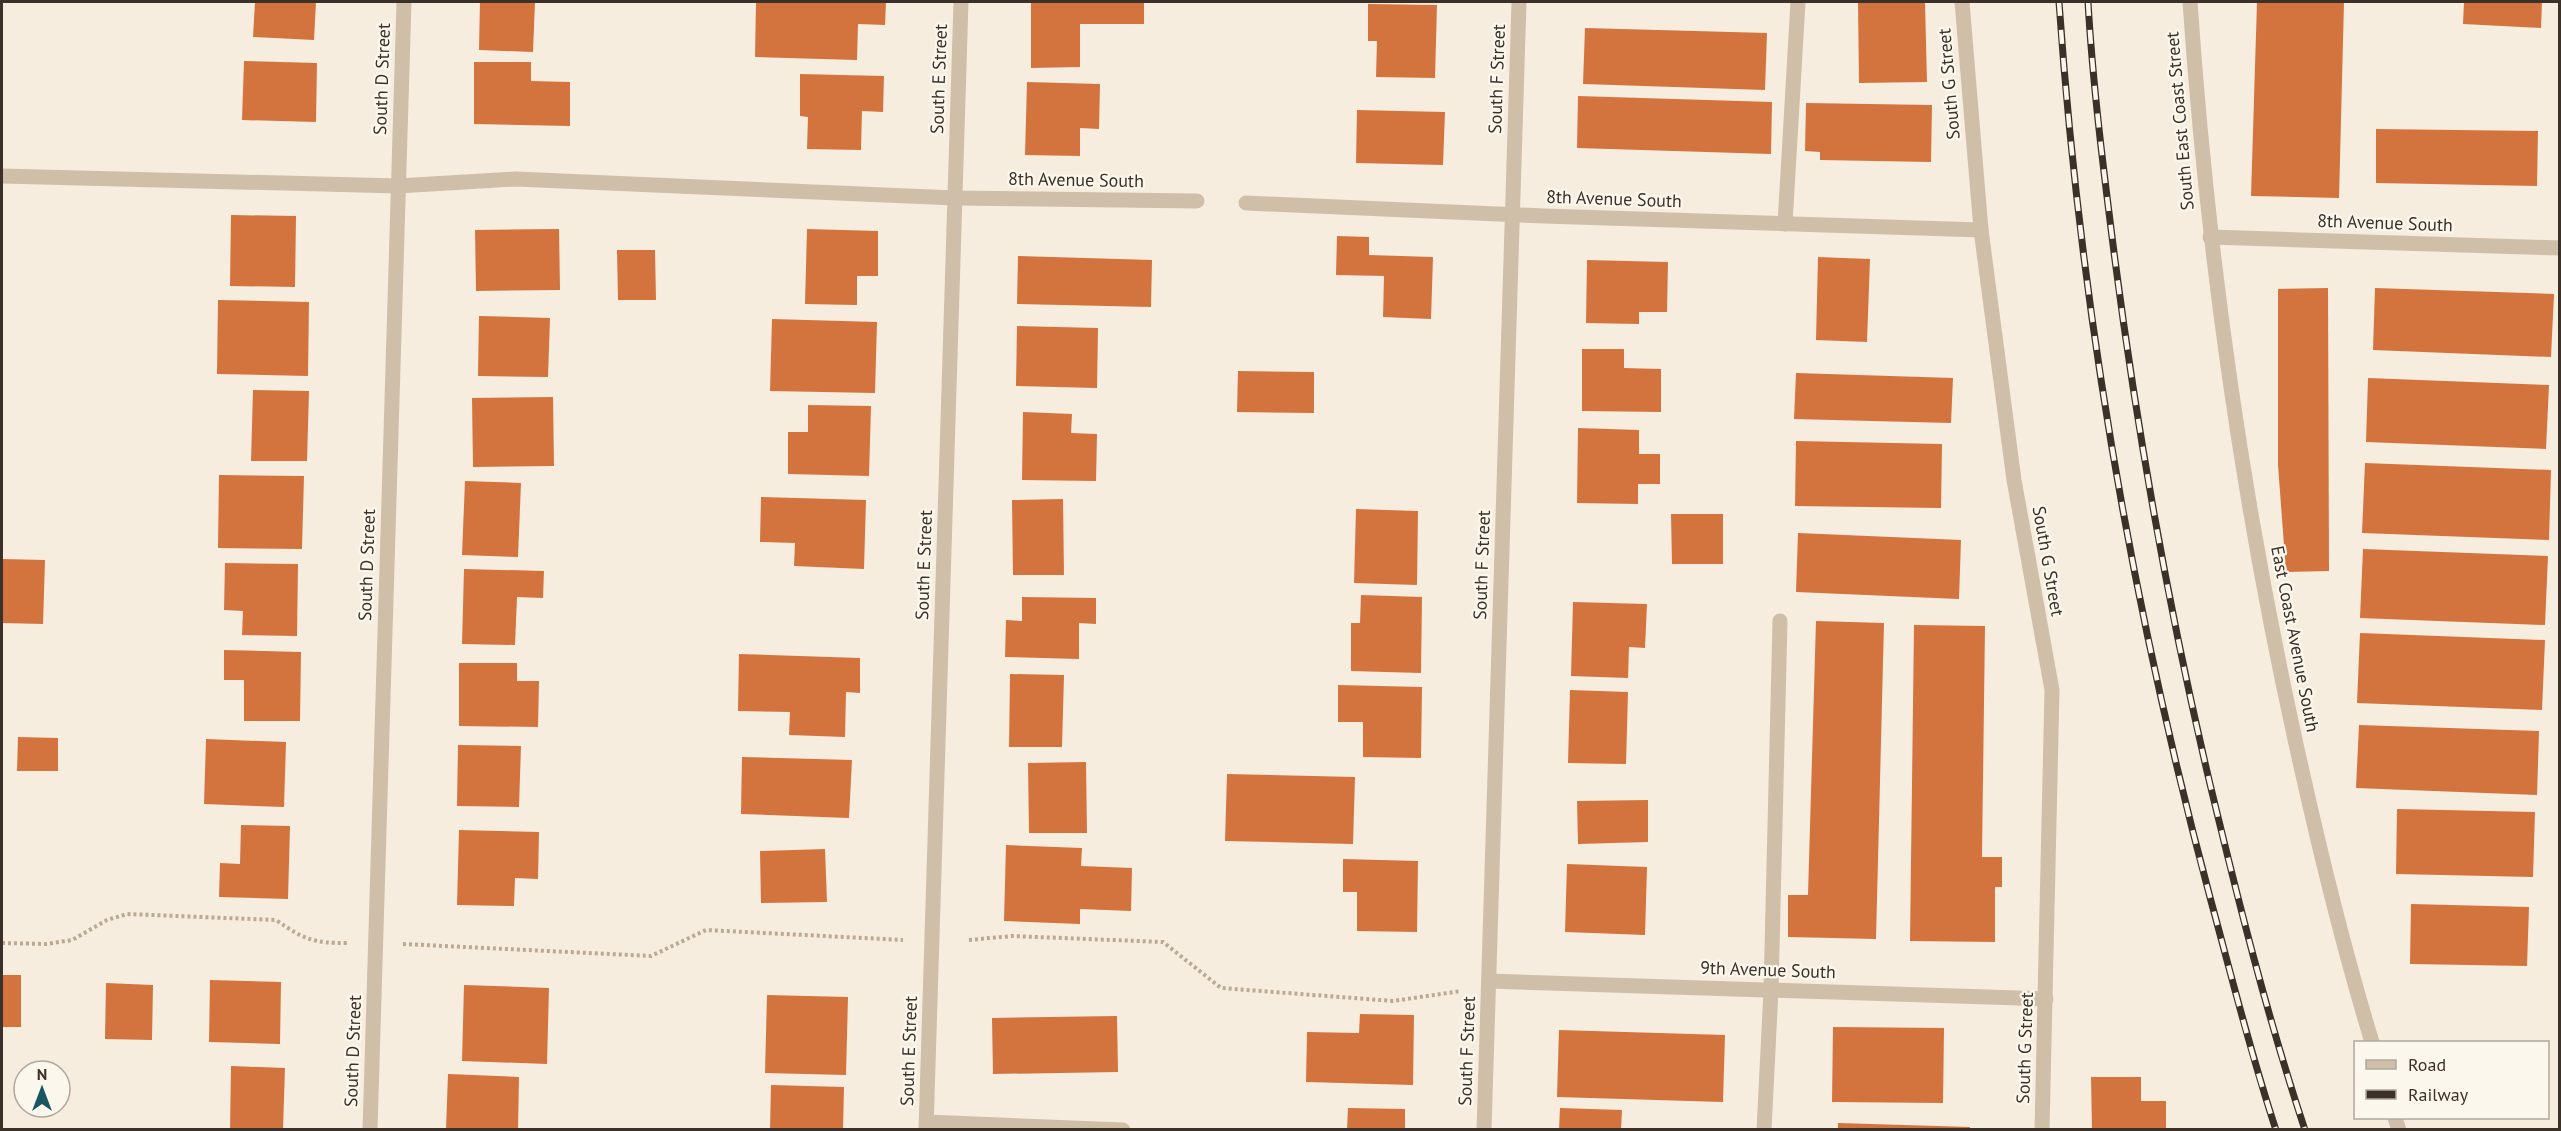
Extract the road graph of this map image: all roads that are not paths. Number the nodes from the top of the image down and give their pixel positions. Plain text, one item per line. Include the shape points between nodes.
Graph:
1 (404, 2) edge
2 (961, 2) edge
3 (1519, 2) edge
4 (1798, 2) edge
5 (1962, 2) edge
6 (2190, 2) edge
7 (2, 176) edge
8 (398, 186) junction
9 (955, 198) junction
10 (1197, 201) dead end
11 (1246, 203) dead end
12 (1512, 215) junction
13 (1785, 224) junction
14 (1981, 230) junction
15 (2210, 237) junction
16 (2559, 248) edge
17 (1780, 621) dead end
18 (1489, 981) junction
19 (1771, 990) junction
20 (2046, 999) junction
21 (2372, 1041) edge
22 (927, 1126) edge
23 (370, 1130) edge
24 (1123, 1130) edge
25 (1484, 1130) edge
26 (1764, 1130) edge
27 (2042, 1130) edge

1 - 8 street, South D Street
2 - 9 street, South E Street
3 - 12 street, South F Street
4 - 13 street
5 - 14 street, South G Street
6 - 15 street, South East Coast Street
7 - 8 street, 8th Avenue South
8 - 9 street, 8th Avenue South via 516,179
8 - 23 street, South D Street
9 - 10 street, 8th Avenue South
9 - 22 street, South E Street
11 - 12 street, 8th Avenue South
12 - 13 street, 8th Avenue South
12 - 18 street, South F Street
13 - 14 street, 8th Avenue South
14 - 20 street, South G Street via 2014,480 2052,690
15 - 16 street, 8th Avenue South
15 - 21 street, East Coast Avenue South via 2237,438 2274,644 2313,822
17 - 19 street
18 - 19 street, 9th Avenue South
18 - 25 street, South F Street
19 - 20 street, 9th Avenue South
19 - 26 street
20 - 27 street, South G Street
22 - 24 street

